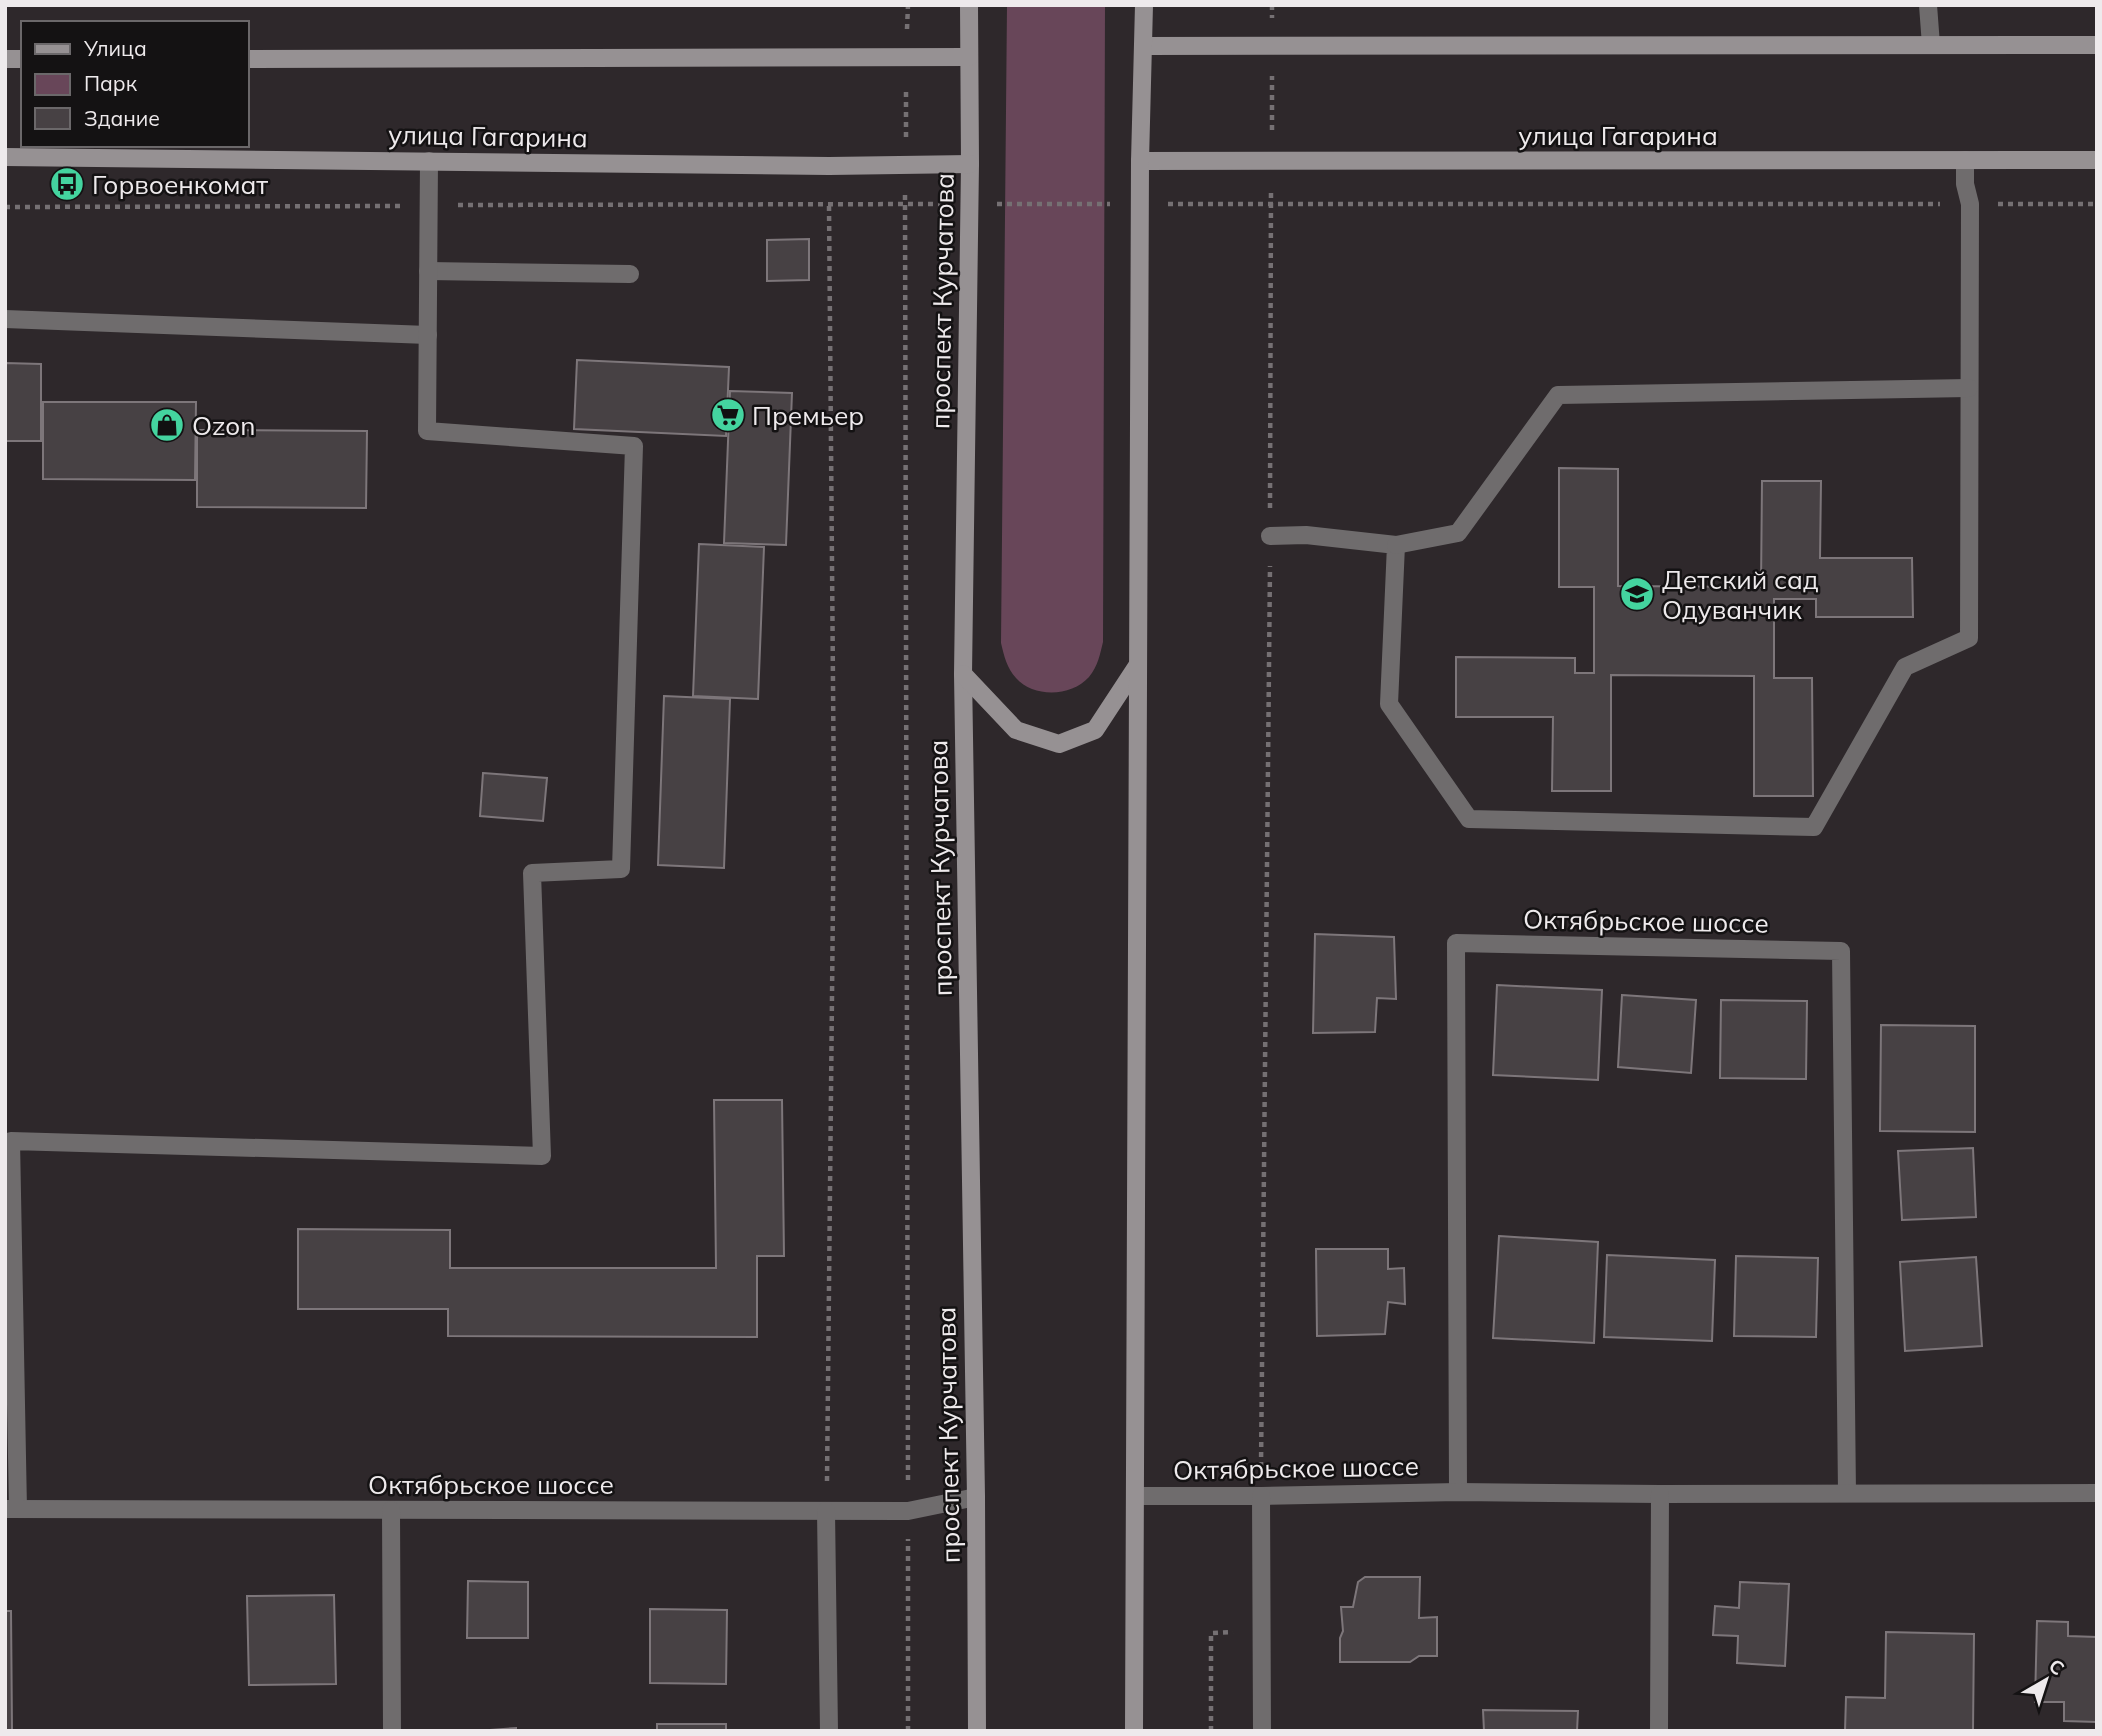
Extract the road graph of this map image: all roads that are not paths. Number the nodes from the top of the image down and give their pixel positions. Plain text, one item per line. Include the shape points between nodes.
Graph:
1 (968, 5) edge
2 (1144, 5) edge
3 (1928, 5) edge
4 (1931, 45) junction
5 (2097, 45) edge
6 (1144, 46) junction
7 (969, 57) junction
8 (248, 59) edge
9 (5, 157) edge
10 (1965, 160) junction
11 (2097, 160) edge
12 (429, 161) junction
13 (1140, 161) junction
14 (970, 164) junction
15 (428, 271) junction
16 (630, 274) dead end
17 (5, 319) edge
18 (428, 335) junction
19 (1969, 388) junction
20 (1270, 536) road end
21 (1396, 545) junction
22 (1138, 666) junction
23 (963, 674) junction
24 (1458, 1492) junction
25 (1847, 1493) junction
26 (2097, 1493) edge
27 (1660, 1494) junction
28 (1135, 1496) junction
29 (1261, 1496) junction
30 (976, 1497) junction
31 (12, 1509) edge
32 (391, 1510) junction
33 (826, 1511) junction
34 (392, 1731) edge
35 (829, 1731) edge
36 (976, 1731) edge
37 (1133, 1731) edge
38 (1262, 1731) edge
39 (1659, 1731) edge

1 - 7 main road, проспект Курчатова
2 - 6 main road
3 - 4 street
4 - 5 main road
4 - 6 main road
6 - 13 main road
7 - 8 main road
7 - 14 main road, проспект Курчатова
9 - 12 main road, улица Гагарина
10 - 11 main road, улица Гагарина
10 - 13 main road, улица Гагарина
10 - 19 street via 1970,204
12 - 14 main road, улица Гагарина
12 - 15 street
13 - 22 main road
14 - 23 main road, проспект Курчатова
15 - 16 street
15 - 18 street
17 - 18 street
18 - 31 street via 427,431 634,446 621,869 533,873 542,1156 11,1141
19 - 21 street via 1558,395 1458,533
19 - 21 street via 1969,638 1905,667 1814,827 1469,818 1389,704
20 - 21 street via 1306,535
22 - 23 main road via 1095,730 1059,744 1016,730
22 - 28 main road
23 - 30 main road, проспект Курчатова
24 - 25 street, Октябрьское шоссе via 1456,943 1841,951
24 - 27 street, Октябрьское шоссе
24 - 29 street, Октябрьское шоссе
25 - 26 street, Октябрьское шоссе
25 - 27 street, Октябрьское шоссе
27 - 39 street
28 - 29 street, Октябрьское шоссе
28 - 37 main road
29 - 38 street
30 - 33 street, Октябрьское шоссе via 908,1511
30 - 36 main road, проспект Курчатова
31 - 32 street, Октябрьское шоссе
32 - 33 street, Октябрьское шоссе
32 - 34 street
33 - 35 street

